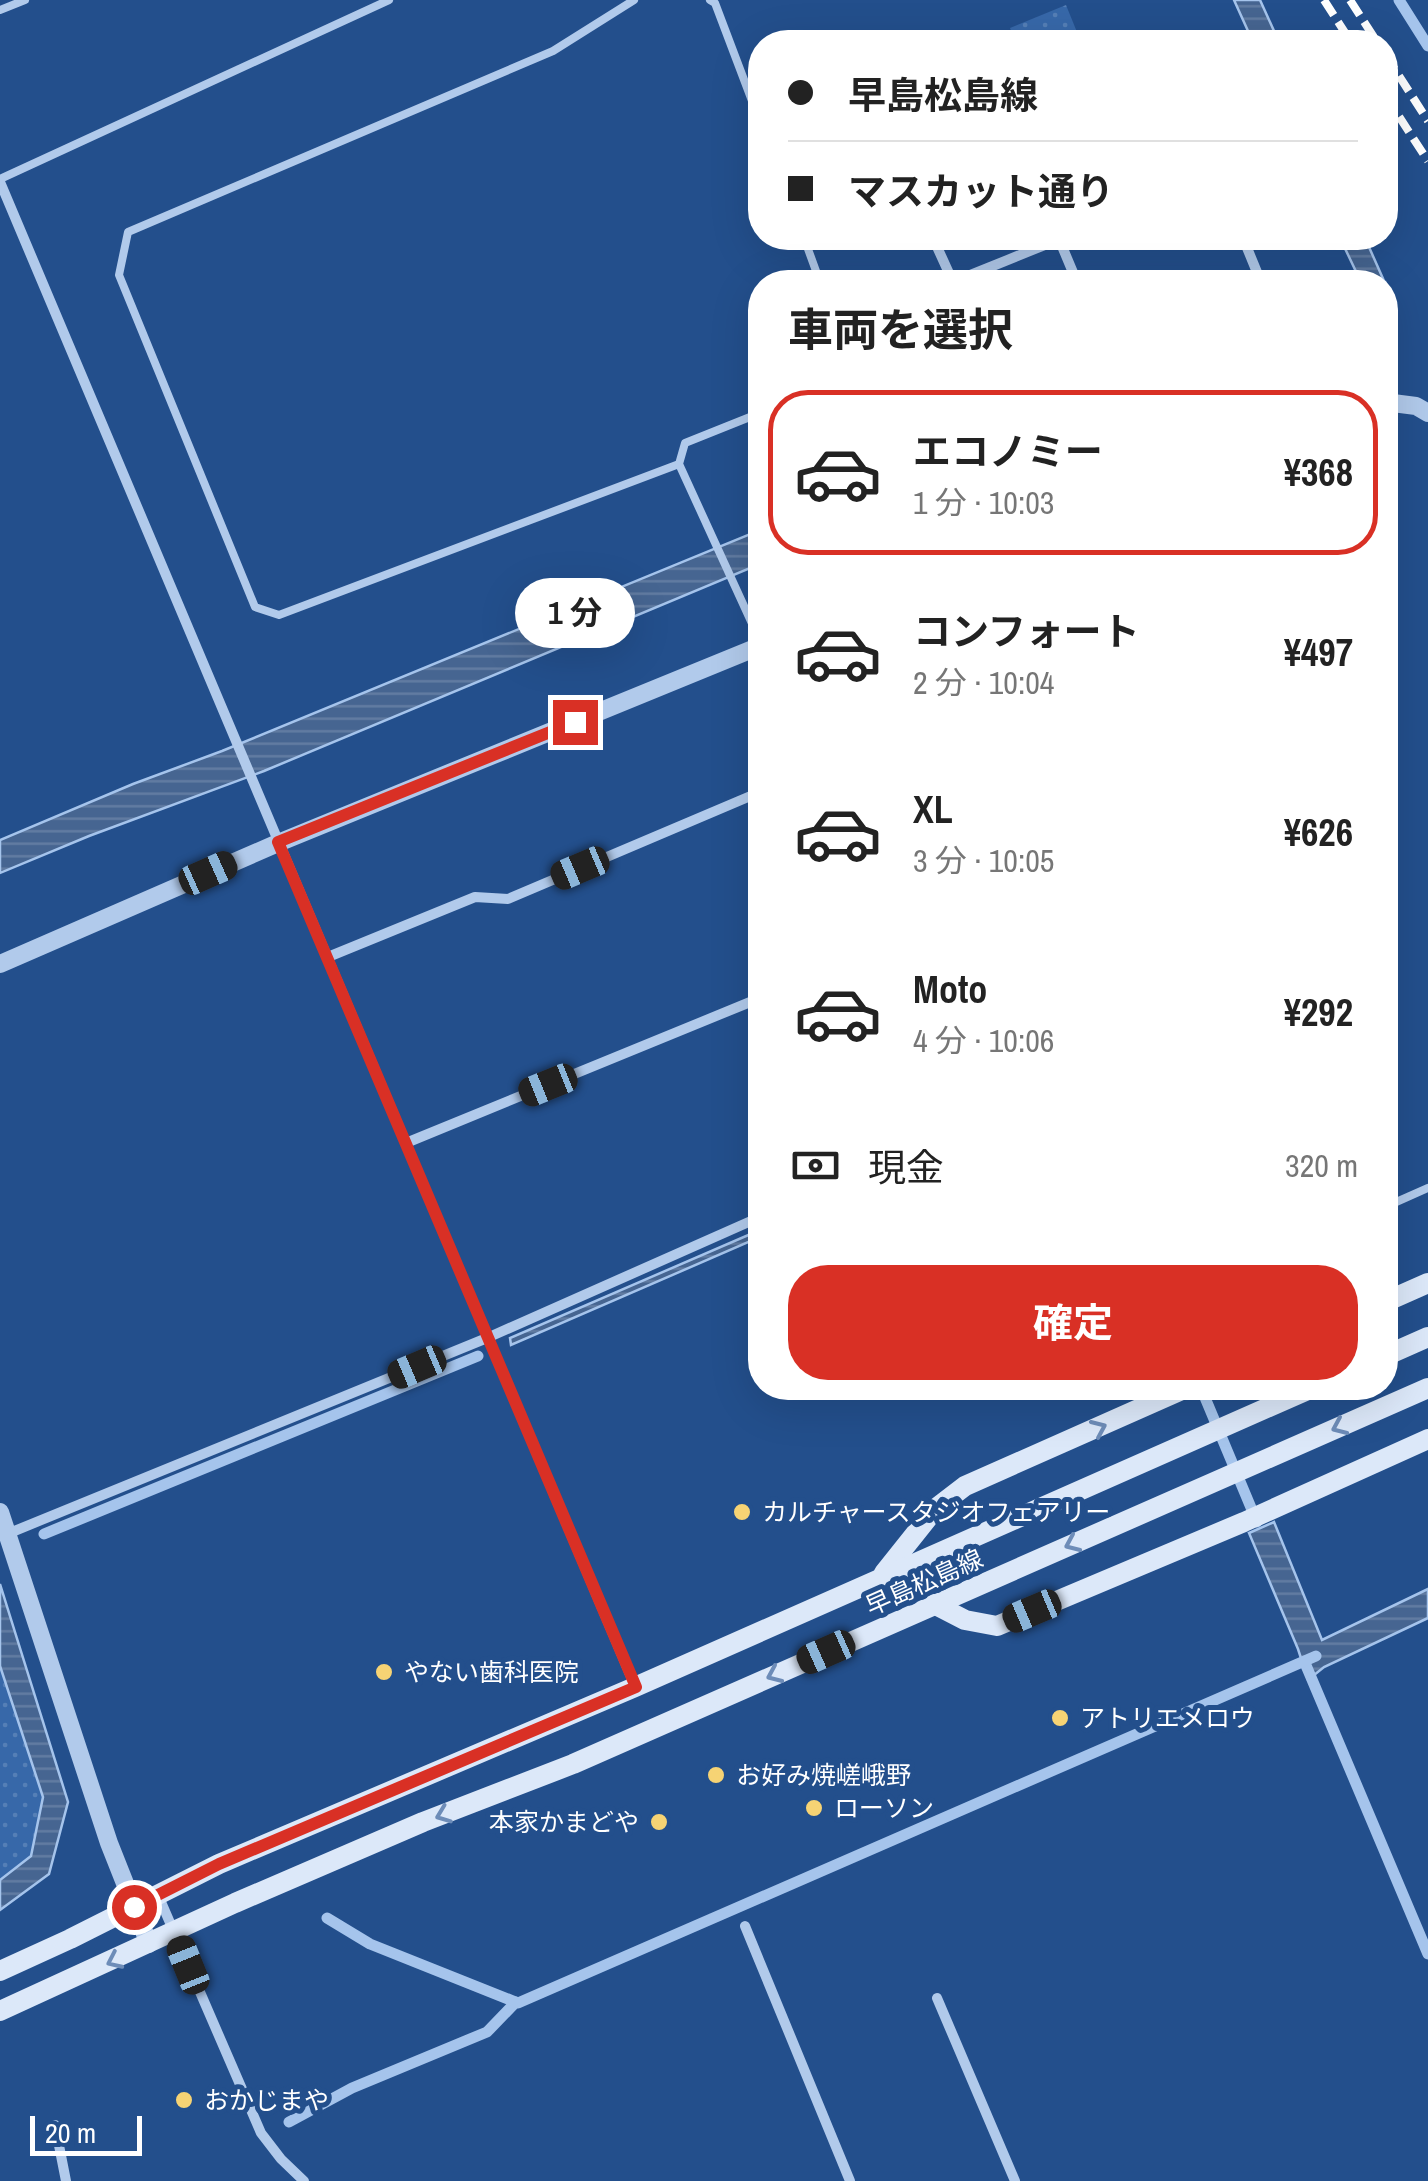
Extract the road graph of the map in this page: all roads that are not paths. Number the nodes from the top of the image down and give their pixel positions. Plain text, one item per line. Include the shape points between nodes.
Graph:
1 (26, 0) edge
2 (389, 0) edge
3 (634, 0) edge
4 (710, 0) edge
5 (0, 10) edge
6 (748, 90) edge
7 (0, 180) edge
8 (1032, 250) edge
9 (982, 270) edge
10 (1398, 404) edge
11 (1428, 413) edge
12 (748, 417) edge
13 (679, 464) junction
14 (748, 616) edge
15 (748, 649) edge
16 (748, 797) edge
17 (278, 842) junction
18 (328, 957) junction
19 (0, 964) edge
20 (748, 1003) edge
21 (406, 1143) junction
22 (1428, 1188) edge
23 (1398, 1201) edge
24 (748, 1222) edge
25 (1428, 1283) edge
26 (1398, 1296) edge
27 (1428, 1337) edge
28 (487, 1338) junction
29 (1398, 1350) edge
30 (1428, 1388) edge
31 (1159, 1400) edge
32 (1284, 1400) edge
33 (1428, 1439) edge
34 (0, 1512) edge
35 (8, 1534) junction
36 (879, 1578) junction
37 (934, 1604) junction
38 (636, 1687) junction
39 (158, 1895) junction
40 (134, 1907) junction
41 (745, 1926) dead end
42 (174, 1932) junction
43 (149, 1944) junction
44 (0, 1971) edge
45 (936, 1998) dead end
46 (0, 2011) edge
47 (55, 2126) dead end
48 (66, 2181) edge
49 (304, 2181) edge
50 (850, 2181) edge
51 (1015, 2181) edge

1 - 5 lane
2 - 7 lane
3 - 13 lane via 553,51 128,232 119,275 255,606 279,615
4 - 6 lane
7 - 17 street
8 - 9 street
10 - 11 street
12 - 13 lane via 685,442
13 - 14 lane
15 - 17 street
16 - 18 street via 508,899 476,896
17 - 18 street
17 - 19 street
18 - 21 street
20 - 21 street
21 - 28 street
22 - 23 lane
24 - 28 street
25 - 26 main road
27 - 29 main road
28 - 35 street
28 - 38 street
30 -> 37 main road, 早島松島線
36 -> 31 main road via 935,1509 966,1486
32 - 36 main road, 早島松島線
33 - 37 main road via 997,1626
34 - 35 street
35 - 40 street
36 - 38 main road, 早島松島線
37 -> 42 main road, 早島松島線
38 - 39 main road, 早島松島線
39 - 40 main road, 早島松島線
39 - 42 street
40 - 43 street
40 - 44 main road, 早島松島線
41 - 50 street
42 - 43 main road, 早島松島線
42 - 49 street via 261,2133
43 -> 46 main road, 早島松島線
45 - 51 street
47 - 48 street

